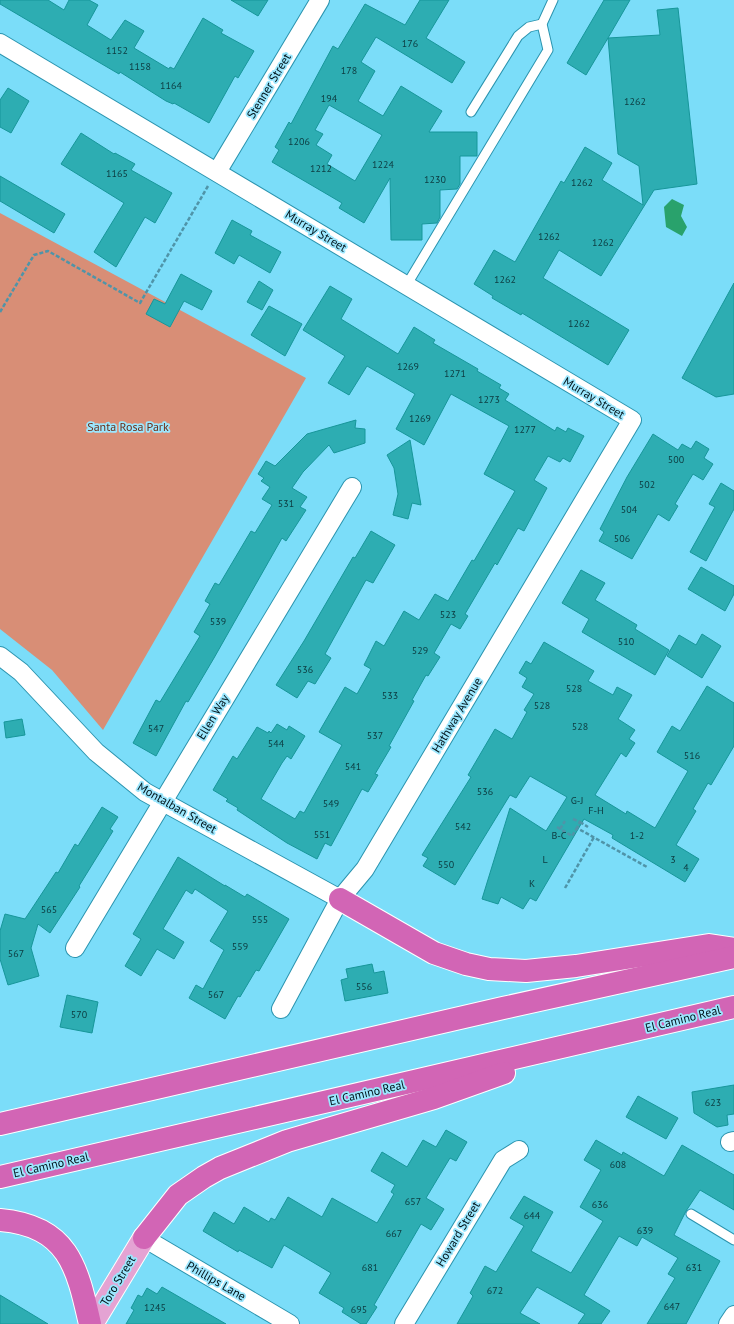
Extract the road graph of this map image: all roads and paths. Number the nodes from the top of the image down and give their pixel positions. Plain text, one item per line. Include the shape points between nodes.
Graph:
1 (320, 0) edge
2 (553, 0) edge
3 (542, 24) junction
4 (0, 43) edge
5 (471, 112) dead end
6 (217, 172) junction
7 (406, 286) junction
8 (0, 312) edge
9 (632, 420) joint
10 (352, 487) dead end
11 (0, 656) edge
12 (163, 802) junction
13 (573, 819) dead end
14 (564, 821) dead end
15 (580, 822) junction
16 (588, 827) dead end
17 (577, 828) junction
18 (594, 837) junction
19 (647, 867) dead end
20 (565, 888) dead end
21 (340, 899) junction
22 (75, 948) dead end
23 (734, 949) edge
24 (734, 957) edge
25 (734, 1007) edge
26 (281, 1009) dead end
27 (570, 1046) junction
28 (0, 1124) edge
29 (518, 1150) dead end
30 (0, 1177) edge
31 (691, 1214) dead end
32 (0, 1220) edge
33 (144, 1238) junction
34 (734, 1240) edge
35 (734, 1315) edge
36 (91, 1324) edge
37 (290, 1324) edge
38 (404, 1324) edge
39 (728, 1324) edge

1 - 6 street, Stenner Street
2 - 3 lane
3 - 5 lane via 529,27 518,36
3 - 7 lane via 548,50
4 - 6 street, Murray Street
6 - 7 street, Murray Street
6 - 8 path via 140,303 48,251 34,254
7 - 9 street, Murray Street
9 - 21 street, Hathway Avenue via 366,869
10 - 12 street, Ellen Way
11 - 12 street, Montalban Street via 21,672 96,752 146,792
12 - 21 street, Montalban Street
12 - 22 street, Ellen Way
13 - 15 path
14 - 17 path via 558,828 572,836
15 - 16 path
15 - 17 path
17 - 18 path
18 - 19 path
18 - 20 path
21 - 23 highway via 434,953 490,969 526,971 708,945
21 - 26 street, Hathway Avenue
24 - 28 highway
25 - 27 highway, El Camino Real
27 - 30 highway, El Camino Real
27 - 33 highway via 470,1086 302,1136 220,1168 178,1195
29 - 38 street, Howard Street via 503,1160
31 - 34 lane
32 - 36 highway via 35,1226 52,1237 66,1251 75,1267
33 - 36 main road, Toro Street
33 - 37 street, Phillips Lane
35 - 39 street

